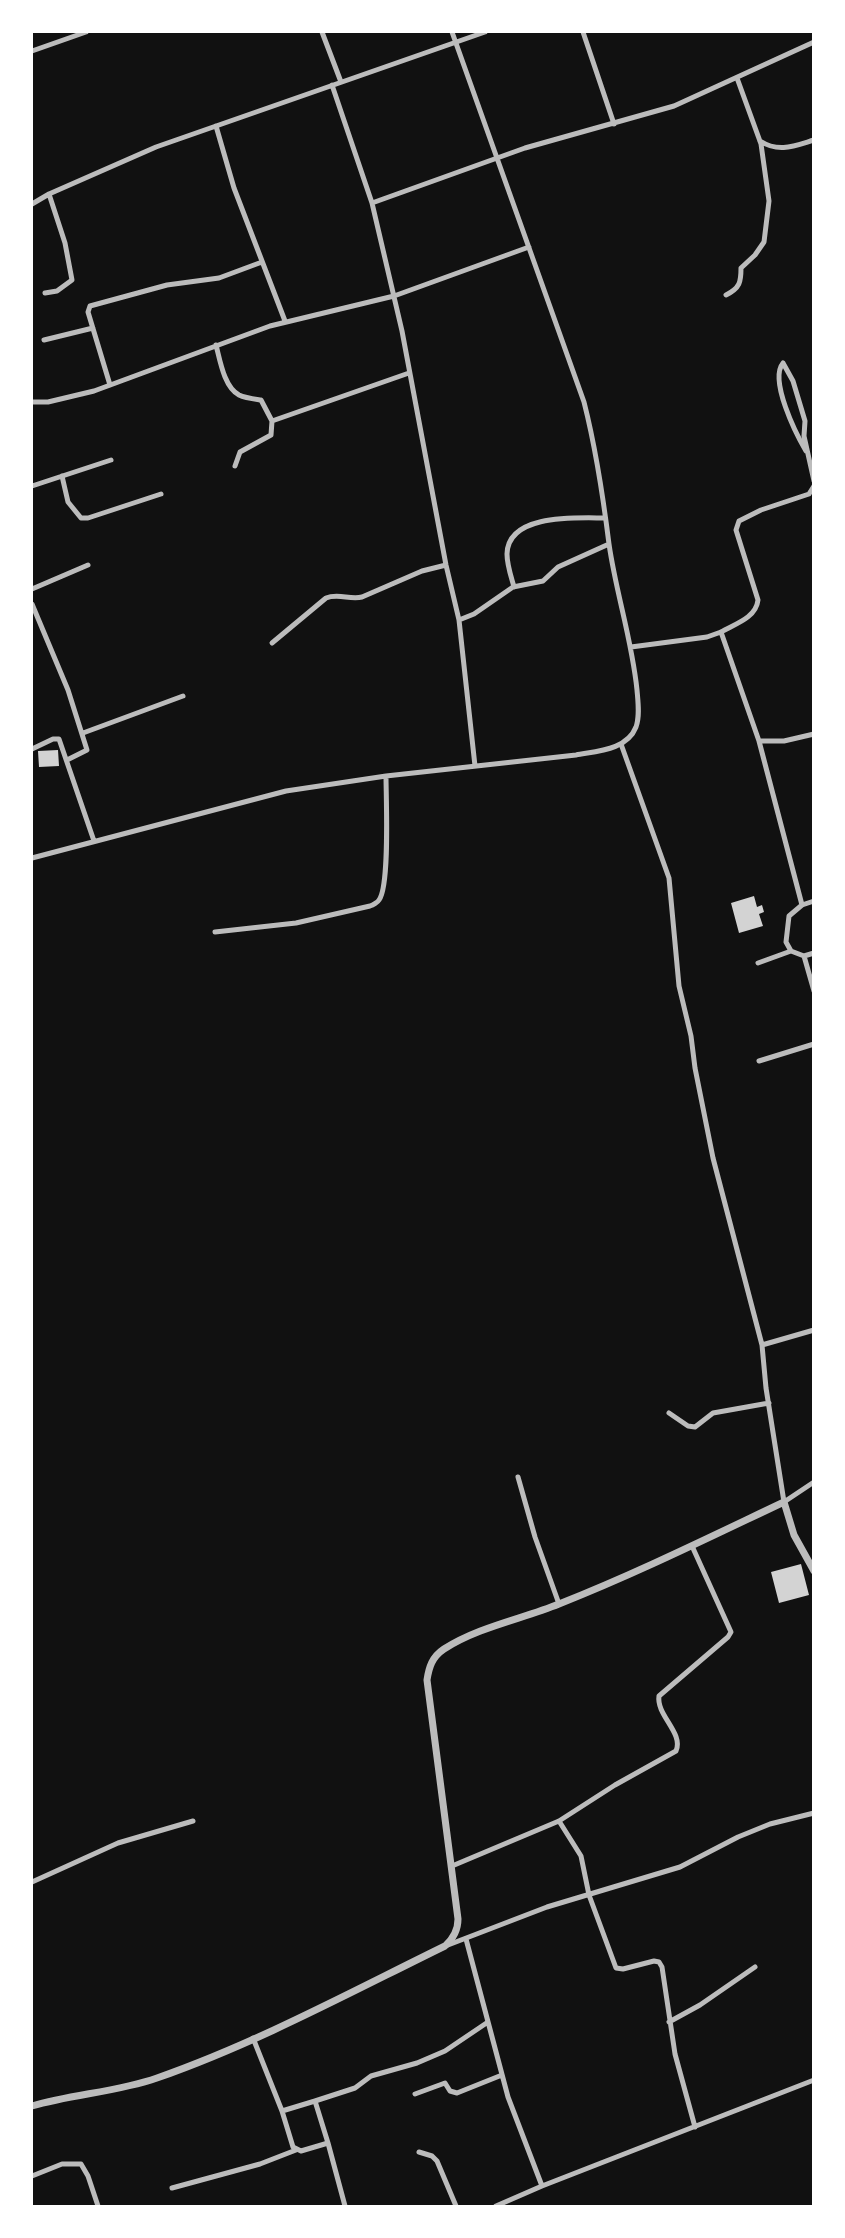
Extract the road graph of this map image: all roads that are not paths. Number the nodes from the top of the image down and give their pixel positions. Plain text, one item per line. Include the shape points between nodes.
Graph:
1 (86, 32) edge
2 (322, 32) edge
3 (452, 32) edge
4 (485, 32) edge
5 (583, 32) edge
6 (456, 42) junction
7 (814, 42) edge
8 (32, 51) edge
9 (737, 78) junction
10 (341, 82) junction
11 (332, 85) junction
12 (614, 124) junction
13 (216, 126) junction
14 (814, 140) edge
15 (760, 141) junction
16 (498, 157) junction
17 (50, 194) junction
18 (372, 203) junction
19 (32, 204) edge
20 (529, 247) junction
21 (262, 262) junction
22 (45, 293) dead end
23 (726, 295) dead end
24 (394, 296) junction
25 (285, 321) junction
26 (93, 328) junction
27 (44, 340) dead end
28 (216, 345) junction
29 (409, 373) junction
30 (110, 385) junction
31 (32, 402) edge
32 (271, 421) junction
33 (806, 451) junction
34 (111, 460) dead end
35 (235, 466) dead end
36 (62, 476) junction
37 (814, 484) edge
38 (32, 486) edge
39 (162, 495) dead end
40 (606, 518) junction
41 (609, 544) junction
42 (88, 565) dead end
43 (446, 565) junction
44 (514, 587) junction
45 (32, 589) edge
46 (32, 604) edge
47 (460, 620) junction
48 (721, 632) junction
49 (272, 643) dead end
50 (631, 647) junction
51 (183, 696) dead end
52 (83, 733) junction
53 (814, 734) edge
54 (759, 741) junction
55 (621, 744) junction
56 (32, 749) edge
57 (67, 760) junction
58 (475, 766) junction
59 (386, 776) junction
60 (94, 841) junction
61 (32, 858) edge
62 (814, 901) edge
63 (802, 905) junction
64 (215, 932) dead end
65 (790, 951) junction
66 (814, 953) edge
67 (803, 956) junction
68 (758, 963) dead end
69 (814, 991) edge
70 (814, 1044) edge
71 (759, 1061) dead end
72 (814, 1330) edge
73 (762, 1345) junction
74 (769, 1403) junction
75 (669, 1413) dead end
76 (518, 1477) dead end
77 (814, 1482) edge
78 (784, 1502) junction
79 (691, 1546) junction
80 (814, 1571) edge
81 (559, 1604) junction
82 (814, 1813) edge
83 (192, 1821) dead end
84 (559, 1821) junction
85 (452, 1866) junction
86 (32, 1882) edge
87 (589, 1895) junction
88 (466, 1939) junction
89 (445, 1946) junction
90 (755, 1967) dead end
91 (488, 2022) junction
92 (669, 2022) junction
93 (253, 2038) junction
94 (502, 2075) junction
95 (814, 2080) edge
96 (415, 2094) dead end
97 (315, 2101) junction
98 (32, 2106) edge
99 (282, 2111) junction
100 (695, 2127) junction
101 (328, 2143) junction
102 (296, 2150) junction
103 (419, 2152) dead end
104 (32, 2176) edge
105 (542, 2186) junction
106 (172, 2188) dead end
107 (499, 2206) edge
108 (98, 2207) edge
109 (345, 2207) edge
110 (456, 2207) edge

1 - 8 street
2 - 10 street
3 - 6 street
4 - 6 street
5 - 12 street
6 - 10 street
6 - 16 street
7 - 9 street
9 - 12 street via 674,106
9 - 15 street
10 - 11 street
11 - 13 street
11 - 18 street
12 - 16 street
13 - 17 street
13 - 21 street
14 - 15 street via 779,149
15 - 23 street via 769,201 764,242 741,268 741,283
16 - 18 street
16 - 20 street
17 - 19 street
17 - 22 street via 72,280
18 - 24 street
20 - 24 street
20 - 40 street via 584,402
21 - 25 street
21 - 26 street via 219,278 167,285 91,305
24 - 25 street
24 - 29 street
25 - 28 street
26 - 27 street
26 - 30 street
28 - 30 street
28 - 32 street via 234,392 261,400
29 - 32 street
29 - 43 street
30 - 31 street
32 - 35 street via 271,435 240,452
33 - 33 street via 794,432 780,384 778,372 783,363 805,421
33 - 37 street
34 - 36 street
36 - 38 street
36 - 39 street via 68,502 81,518
37 - 48 street via 809,494 739,521 736,530 757,608
40 - 41 street
40 - 44 street via 537,521 512,538 507,552
41 - 44 street via 558,567 543,581
41 - 50 street
42 - 45 street
43 - 47 street
43 - 49 street via 362,597 326,598
44 - 47 street
46 - 52 street
47 - 58 street
48 - 50 street
48 - 54 street
50 - 55 street via 639,707 637,726
51 - 52 street
52 - 57 street via 87,751
53 - 54 street
54 - 63 street
55 - 58 street via 576,755
55 - 73 street via 669,878 679,986 695,1068 713,1158
56 - 57 street via 59,739
57 - 60 street
58 - 59 street
59 - 60 street via 286,792
59 - 64 street via 387,841 379,901 296,923
60 - 61 street
62 - 63 street
63 - 65 street via 789,916 786,942
65 - 67 street
65 - 68 street
66 - 67 street
67 - 69 street
70 - 71 street
72 - 73 street
73 - 74 street
74 - 75 street via 713,1413 695,1427
74 - 78 street
76 - 81 street
77 - 78 street
78 - 79 street
78 - 80 street via 794,1535
79 - 81 street
79 - 84 street via 731,1632 659,1696 678,1748
81 - 85 street via 460,1641 435,1657 429,1667
82 - 87 street via 738,1837 680,1867
83 - 86 street via 118,1843
84 - 85 street
84 - 87 street via 581,1856
85 - 89 street via 458,1928
87 - 88 street
87 - 92 street via 616,1968 659,1962
88 - 89 street
88 - 91 street
89 - 93 street
90 - 92 street
91 - 94 street
91 - 97 street via 445,2051
92 - 100 street
93 - 98 street via 145,2082
93 - 99 street
94 - 96 street via 457,2093 445,2083
94 - 105 street
95 - 100 street
97 - 99 street
97 - 101 street
99 - 102 street
100 - 105 street
101 - 102 street
101 - 109 street
102 - 106 street
103 - 110 street via 437,2161
104 - 108 street via 62,2164 82,2164
105 - 107 street

